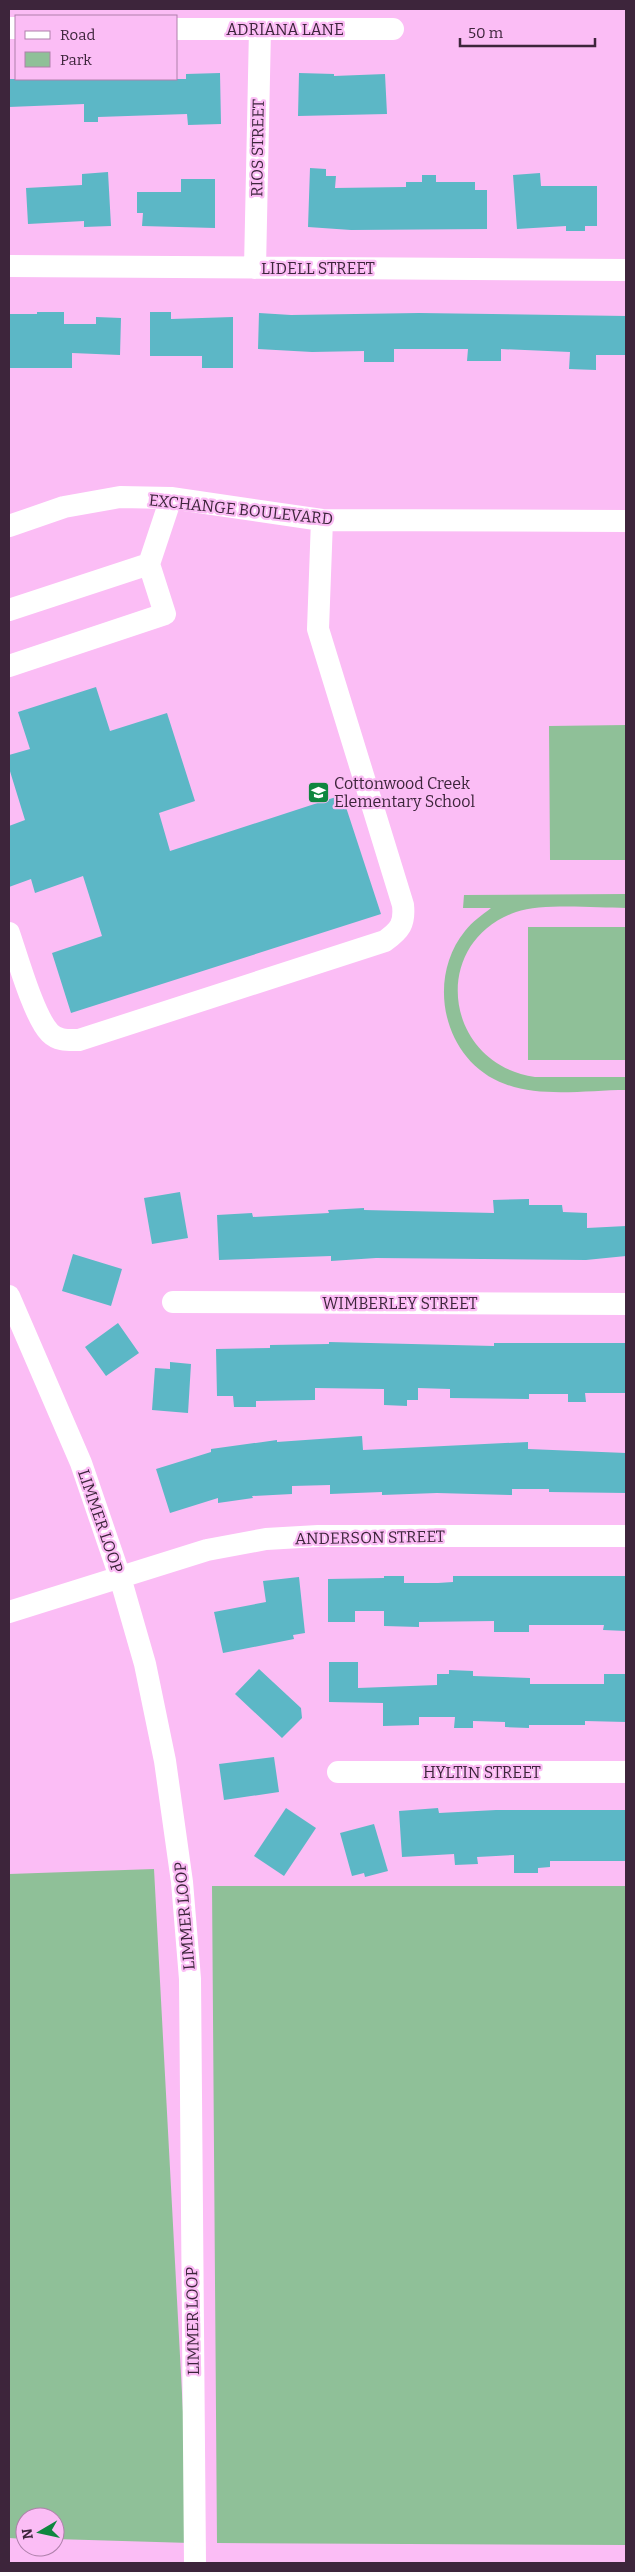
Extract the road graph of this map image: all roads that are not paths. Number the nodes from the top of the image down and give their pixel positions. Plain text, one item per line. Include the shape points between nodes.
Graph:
1 (178, 29) edge
2 (260, 29) junction
3 (393, 29) dead end
4 (9, 266) edge
5 (255, 268) junction
6 (626, 270) edge
7 (171, 498) junction
8 (322, 520) junction
9 (626, 521) edge
10 (9, 526) edge
11 (149, 564) junction
12 (9, 610) edge
13 (9, 666) edge
14 (9, 932) edge
15 (17, 978) edge
16 (9, 1296) edge
17 (173, 1302) dead end
18 (626, 1304) edge
19 (626, 1536) edge
20 (120, 1577) junction
21 (9, 1612) edge
22 (338, 1772) dead end
23 (626, 1772) edge
24 (195, 2563) edge

1 - 2 street, ADRIANA LANE
2 - 3 street, ADRIANA LANE
2 - 5 street, RIOS STREET
4 - 5 street, LIDELL STREET
5 - 6 street, LIDELL STREET
7 - 8 street, EXCHANGE BOULEVARD
7 - 10 street, EXCHANGE BOULEVARD via 120,497 64,507
7 - 11 street
8 - 9 street, EXCHANGE BOULEVARD
8 - 15 street via 318,629 403,905 404,920 400,929 385,941 79,1040 63,1040 50,1033
11 - 12 street
11 - 13 street via 165,614
14 - 15 street
16 - 20 street, LIMMER LOOP via 81,1463
17 - 18 street, WIMBERLEY STREET
19 - 20 street, ANDERSON STREET via 318,1536 266,1539 207,1550
20 - 21 street, ANDERSON STREET
20 - 24 street, LIMMER LOOP via 145,1664 165,1762 182,1882 190,1980
22 - 23 street, HYLTIN STREET

